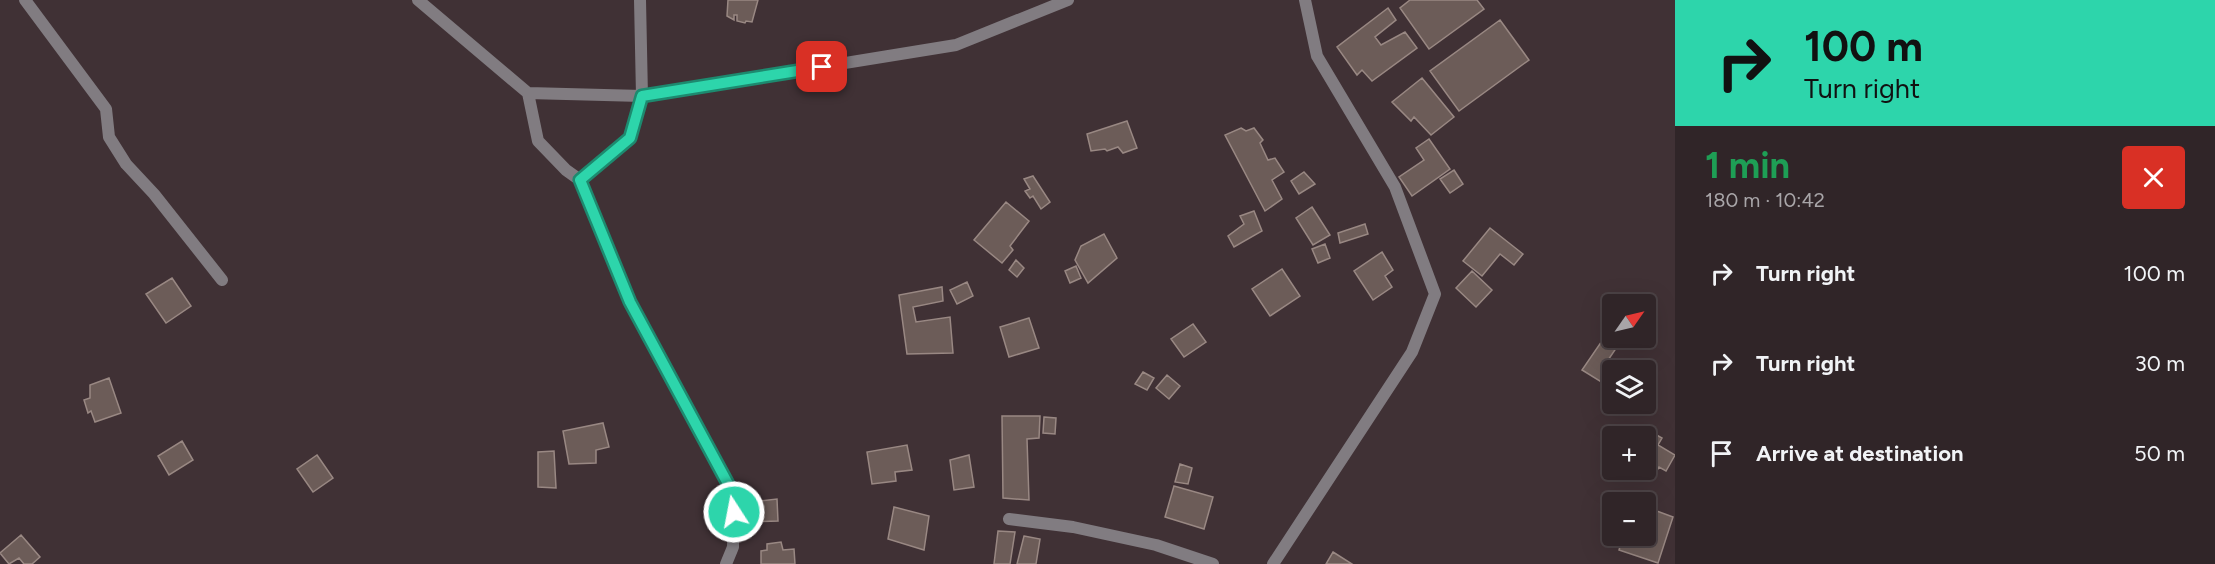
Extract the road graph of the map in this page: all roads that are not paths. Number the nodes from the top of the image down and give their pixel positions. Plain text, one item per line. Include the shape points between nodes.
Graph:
1 (25, 0) edge
2 (418, 0) edge
3 (640, 0) edge
4 (1068, 0) edge
5 (1305, 0) edge
6 (528, 93) junction
7 (642, 96) junction
8 (580, 180) junction
9 (222, 280) dead end
10 (1009, 519) dead end
11 (726, 564) edge
12 (1213, 564) edge
13 (1273, 564) edge

1 - 9 street via 106,109 108,137 126,164
2 - 6 street
3 - 7 street
4 - 7 street via 956,45
5 - 13 street via 1317,56 1395,187 1435,294 1412,352
6 - 7 street
6 - 8 street via 538,141
7 - 8 street via 630,138
8 - 11 street via 630,302 734,495 734,547
10 - 12 street via 1073,527 1156,545

